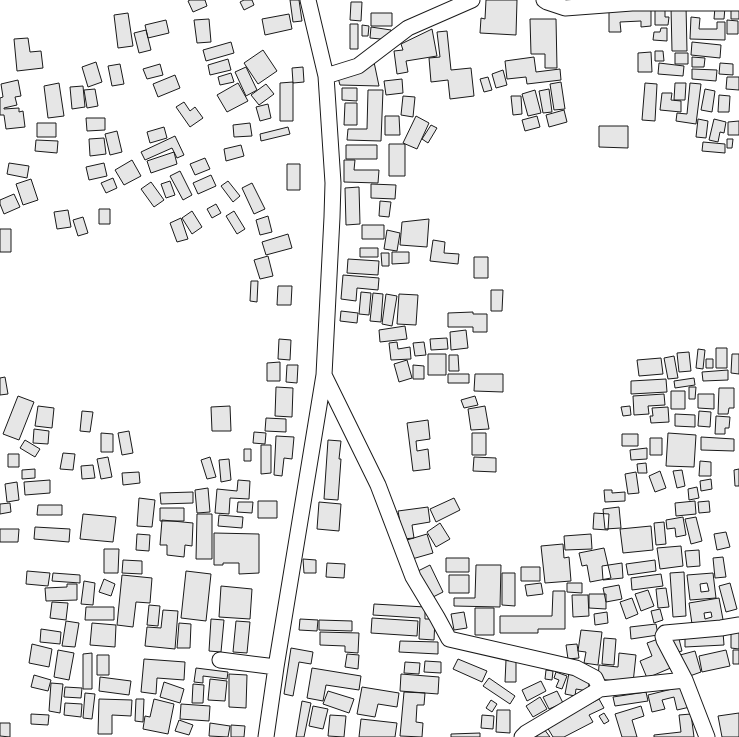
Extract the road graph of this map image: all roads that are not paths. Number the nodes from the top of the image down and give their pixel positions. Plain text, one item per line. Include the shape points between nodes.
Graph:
1 (308, 0) edge
2 (472, 0) edge
3 (544, 0) edge
4 (739, 3) edge
5 (326, 76) junction
6 (324, 375) junction
7 (739, 625) edge
8 (220, 660) dead end
9 (276, 667) junction
10 (685, 680) junction
11 (600, 689) junction
12 (266, 737) edge
13 (522, 737) edge
14 (707, 737) edge

1 - 5 street
2 - 5 street via 408,28 358,66
3 - 4 street via 565,8 632,2
5 - 6 street via 333,183
6 - 9 street
6 - 11 street via 378,485 413,577 449,639 576,668 595,678
7 - 10 street via 665,633 664,640
8 - 9 street
9 - 12 street
10 - 11 street
10 - 14 street
11 - 13 street

